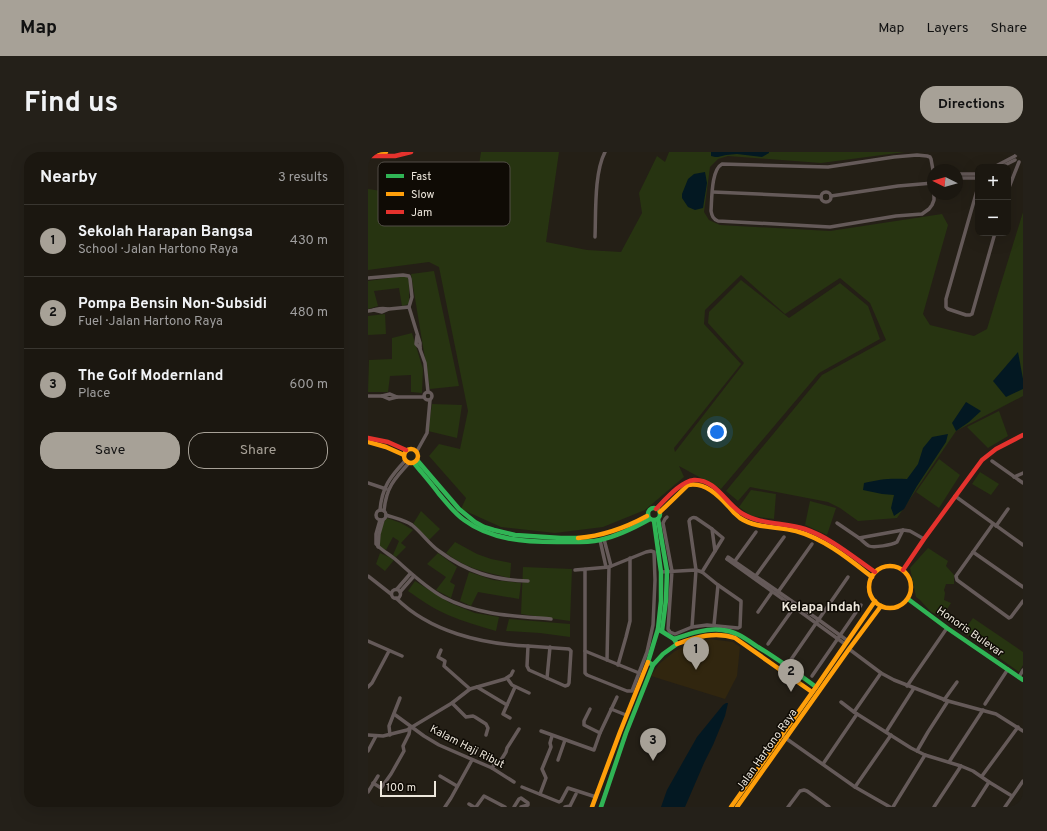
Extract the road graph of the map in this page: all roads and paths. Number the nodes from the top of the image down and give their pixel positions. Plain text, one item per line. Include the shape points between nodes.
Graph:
1 (378, 152) edge
2 (386, 152) edge
3 (411, 152) edge
4 (605, 152) edge
5 (1023, 154) edge
6 (368, 156) edge
7 (1015, 158) junction
8 (1021, 161) edge
9 (932, 164) edge
10 (1001, 164) edge
11 (1006, 164) edge
12 (963, 174) edge
13 (975, 174) edge
14 (963, 178) edge
15 (975, 178) edge
16 (927, 184) edge
17 (1011, 184) edge
18 (713, 192) junction
19 (831, 196) junction
20 (821, 197) junction
21 (975, 198) edge
22 (934, 200) edge
23 (994, 236) edge
24 (595, 237) dead end
25 (368, 278) edge
26 (409, 307) junction
27 (368, 311) edge
28 (428, 392) junction
29 (368, 396) edge
30 (424, 397) junction
31 (430, 400) junction
32 (1023, 435) edge
33 (368, 438) edge
34 (368, 442) edge
35 (417, 451) junction
36 (405, 453) junction
37 (992, 461) dead end
38 (412, 462) junction
39 (1023, 473) edge
40 (1014, 477) junction
41 (368, 483) edge
42 (1023, 483) edge
43 (386, 489) junction
44 (955, 496) junction
45 (1008, 509) dead end
46 (382, 510) junction
47 (658, 511) junction
48 (386, 515) junction
49 (667, 518) dead end
50 (652, 519) junction
51 (381, 520) junction
52 (837, 523) dead end
53 (994, 525) junction
54 (712, 529) junction
55 (903, 530) junction
56 (756, 532) dead end
57 (784, 537) dead end
58 (859, 538) junction
59 (602, 539) junction
60 (924, 539) junction
61 (812, 544) dead end
62 (1023, 545) edge
63 (715, 551) junction
64 (973, 552) junction
65 (630, 558) junction
66 (735, 561) junction
67 (608, 567) junction
68 (585, 569) junction
69 (575, 570) dead end
70 (696, 570) junction
71 (903, 570) junction
72 (670, 571) junction
73 (662, 572) junction
74 (702, 572) junction
75 (873, 574) junction
76 (412, 575) junction
77 (368, 576) edge
78 (755, 577) junction
79 (848, 577) dead end
80 (528, 581) dead end
81 (718, 585) junction
82 (1023, 587) edge
83 (399, 591) junction
84 (778, 591) junction
85 (391, 594) junction
86 (774, 594) junction
87 (396, 598) junction
88 (908, 599) junction
89 (875, 601) junction
90 (1023, 601) edge
91 (861, 605) dead end
92 (795, 606) junction
93 (881, 606) junction
94 (758, 612) dead end
95 (551, 619) dead end
96 (819, 620) junction
97 (816, 623) junction
98 (714, 625) junction
99 (692, 627) junction
100 (947, 628) junction
101 (660, 630) junction
102 (839, 637) junction
103 (368, 641) edge
104 (675, 642) junction
105 (846, 643) junction
106 (768, 644) dead end
107 (528, 646) junction
108 (550, 647) junction
109 (849, 649) junction
110 (441, 650) dead end
111 (389, 651) junction
112 (585, 651) junction
113 (402, 656) dead end
114 (607, 660) junction
115 (790, 661) dead end
116 (648, 662) junction
117 (618, 665) junction
118 (653, 665) junction
119 (1008, 669) junction
120 (1023, 670) edge
121 (513, 671) dead end
122 (639, 673) junction
123 (881, 673) junction
124 (812, 676) dead end
125 (507, 678) junction
126 (547, 678) junction
127 (1021, 678) edge
128 (957, 682) dead end
129 (907, 686) junction
130 (368, 687) edge
131 (476, 687) junction
132 (516, 687) junction
133 (816, 688) junction
134 (914, 688) junction
135 (470, 689) junction
136 (812, 692) junction
137 (529, 693) dead end
138 (400, 698) dead end
139 (617, 698) dead end
140 (946, 701) junction
141 (841, 702) dead end
142 (452, 703) junction
143 (985, 704) dead end
144 (507, 705) junction
145 (590, 709) dead end
146 (611, 709) junction
147 (983, 710) junction
148 (856, 713) junction
149 (394, 714) junction
150 (626, 715) junction
151 (510, 718) dead end
152 (1018, 727) junction
153 (411, 728) junction
154 (519, 729) dead end
155 (541, 731) dead end
156 (1023, 731) edge
157 (886, 732) junction
158 (600, 733) junction
159 (368, 735) edge
160 (390, 735) junction
161 (486, 735) dead end
162 (891, 735) junction
163 (376, 736) junction
164 (552, 736) junction
165 (784, 737) junction
166 (565, 740) junction
167 (368, 751) edge
168 (917, 751) junction
169 (925, 755) junction
170 (472, 760) junction
171 (558, 760) dead end
172 (949, 762) junction
173 (823, 764) junction
174 (961, 766) junction
175 (492, 768) junction
176 (378, 776) dead end
177 (440, 776) dead end
178 (982, 776) junction
179 (1023, 781) edge
180 (514, 782) dead end
181 (990, 782) junction
182 (373, 783) junction
183 (457, 786) junction
184 (522, 787) dead end
185 (855, 787) junction
186 (368, 792) edge
187 (540, 794) junction
188 (576, 794) dead end
189 (1012, 796) junction
190 (596, 797) junction
191 (468, 804) dead end
192 (445, 807) edge
193 (475, 807) edge
194 (505, 807) edge
195 (514, 807) edge
196 (521, 807) edge
197 (568, 807) edge
198 (593, 807) edge
199 (601, 807) edge
200 (731, 807) edge
201 (738, 807) edge
202 (788, 807) edge
203 (829, 807) edge
204 (890, 807) edge
205 (893, 807) edge
206 (934, 807) edge
207 (973, 807) edge
208 (1005, 807) edge

1 - 2 street
3 - 6 street via 395,156
4 - 24 street via 601,160 597,186
5 - 7 street via 1018,153
7 - 8 street
7 - 10 street
7 - 11 street
8 - 17 street
9 - 18 street via 930,157 917,155 828,167 722,164 714,174
12 - 13 street
14 - 15 street
16 - 19 street
18 - 20 street
18 - 22 street via 711,214 718,221 823,227 922,214 929,209
19 - 20 street via 826,192
19 - 20 street via 830,201 825,202
21 - 23 street via 946,299 948,309 966,315 972,314
25 - 26 street via 404,274 409,276 412,298
26 - 27 street via 382,312
26 - 28 street via 418,335 416,344 420,349 426,372
28 - 30 street
28 - 31 street via 432,395
29 - 30 street via 382,396 390,400 397,397
30 - 31 street
31 - 35 street via 427,432
32 - 44 street via 987,455
33 - 36 street via 385,441
34 - 36 street
35 - 36 street via 412,448
35 - 38 street via 418,454
36 - 38 street
37 - 40 street
38 - 43 street via 393,476
38 - 50 street via 466,516 491,530 505,534 587,537 613,532
38 - 59 street via 454,511 464,520 490,534 519,540 571,543
39 - 40 street
40 - 42 street
41 - 43 street
43 - 46 street via 380,500
44 - 53 street
44 - 60 street
45 - 53 street
46 - 48 street
46 - 51 street via 376,514
47 - 50 street via 660,515
47 - 50 street via 652,508 647,513
47 - 75 street via 686,487 692,484 700,485 707,488 745,521 797,531 821,540
48 - 51 street via 385,519
48 - 80 street via 410,524 438,550 463,567 494,578
49 - 72 street via 663,523
50 - 59 street
50 - 72 street
50 - 73 street
51 - 76 street via 378,547
52 - 58 street
53 - 62 street
53 - 64 street
54 - 63 street
54 - 63 street via 723,538
54 - 70 street via 694,517 688,521
55 - 58 street
55 - 58 street via 897,542 892,544 872,547
55 - 60 street
56 - 66 street
57 - 78 street
59 - 67 street
60 - 71 street
61 - 84 street
63 - 74 street
64 - 82 street
64 - 90 street via 956,576 957,580 1009,618
65 - 67 street
65 - 117 street via 630,621
65 - 122 street via 651,550 654,553 653,625
66 - 78 street
66 - 78 street via 728,557 727,559
67 - 68 street
67 - 114 street
68 - 69 street
68 - 112 street
70 - 72 street
70 - 74 street
70 - 99 street
71 - 75 street via 895,566 886,566
71 - 88 street via 911,583
72 - 73 street
72 - 99 street via 668,629 677,634
72 - 101 street
73 - 101 street
74 - 81 street
75 - 89 street via 869,585
76 - 83 street
76 - 95 street via 443,597 476,610 508,616
77 - 85 street
78 - 84 street
78 - 86 street
79 - 96 street
81 - 98 street
81 - 98 street via 741,601 740,627
83 - 85 street via 393,590
83 - 87 street via 400,596
84 - 86 street
84 - 92 street
85 - 87 street
86 - 92 street
86 - 94 street
87 - 107 street via 418,616 447,631 493,642
88 - 93 street via 893,608
88 - 100 street, Honoris Bulevar
89 - 93 street
89 - 105 street, Jalan Hartono Raya
91 - 102 street
92 - 96 street
92 - 97 street
92 - 106 street
93 - 109 street, Jalan Hartono Raya
96 - 97 street
96 - 102 street
97 - 102 street
97 - 115 street
98 - 99 street
100 - 119 street, Honoris Bulevar
100 - 129 street
101 - 104 street
101 - 116 street
102 - 105 street
102 - 124 street
103 - 111 street
104 - 118 street
104 - 133 street via 691,633 705,630 732,631 767,652
104 - 136 street via 705,635 735,638
105 - 133 street, Jalan Hartono Raya
107 - 108 street
107 - 126 street via 529,670
108 - 126 street
108 - 126 street via 570,649 569,683 565,686
109 - 123 street
109 - 165 street, Jalan Hartono Raya
110 - 135 street via 438,656 445,661 444,666
111 - 113 street
111 - 130 street
112 - 114 street
112 - 122 street via 587,675 630,692
114 - 117 street
116 - 118 street
116 - 150 street
117 - 122 street
118 - 199 street
119 - 127 street, Honoris Bulevar
119 - 143 street
120 - 127 street
121 - 125 street
123 - 129 street
123 - 148 street
125 - 131 street
125 - 132 street
128 - 140 street
129 - 134 street
131 - 135 street
131 - 144 street
132 - 137 street
132 - 144 street
133 - 136 street, Jalan Hartono Raya
134 - 140 street
134 - 157 street
135 - 142 street
136 - 165 street, Jalan Hartono Raya
138 - 149 street
139 - 146 street
140 - 147 street
140 - 168 street
141 - 148 street
142 - 153 street
142 - 161 street via 466,718 473,716 486,724
144 - 151 street via 503,714
145 - 158 street via 584,725
146 - 150 street
146 - 158 street
147 - 152 street via 996,714
147 - 172 street
148 - 157 street
148 - 173 street
149 - 153 street, Kalam Haji Ribut
149 - 160 street via 389,726
150 - 190 street
152 - 156 street
152 - 178 street
153 - 160 street
153 - 170 street, Kalam Haji Ribut via 439,745
153 - 182 street via 403,746 404,751 390,774 380,788
154 - 175 street via 506,752
155 - 164 street
157 - 162 street
158 - 166 street via 594,750
159 - 163 street
160 - 163 street
162 - 168 street
162 - 185 street
163 - 167 street
164 - 166 street
164 - 187 street via 551,747 542,769 546,778
165 - 173 street
165 - 200 street, Jalan Hartono Raya
165 - 201 street, Jalan Hartono Raya
166 - 171 street
168 - 169 street
169 - 172 street
169 - 205 street
170 - 175 street, Kalam Haji Ribut
170 - 183 street
172 - 174 street
173 - 185 street
174 - 178 street
174 - 206 street
175 - 180 street, Kalam Haji Ribut
176 - 182 street
177 - 183 street
178 - 181 street
179 - 189 street
181 - 189 street
181 - 207 street
182 - 186 street
183 - 192 street
184 - 187 street
185 - 204 street
187 - 190 street via 560,802 569,788
188 - 197 street
189 - 208 street
190 - 198 street
191 - 193 street
193 - 194 street via 484,796
195 - 196 street via 521,798 528,804
202 - 203 street via 800,791 804,790

